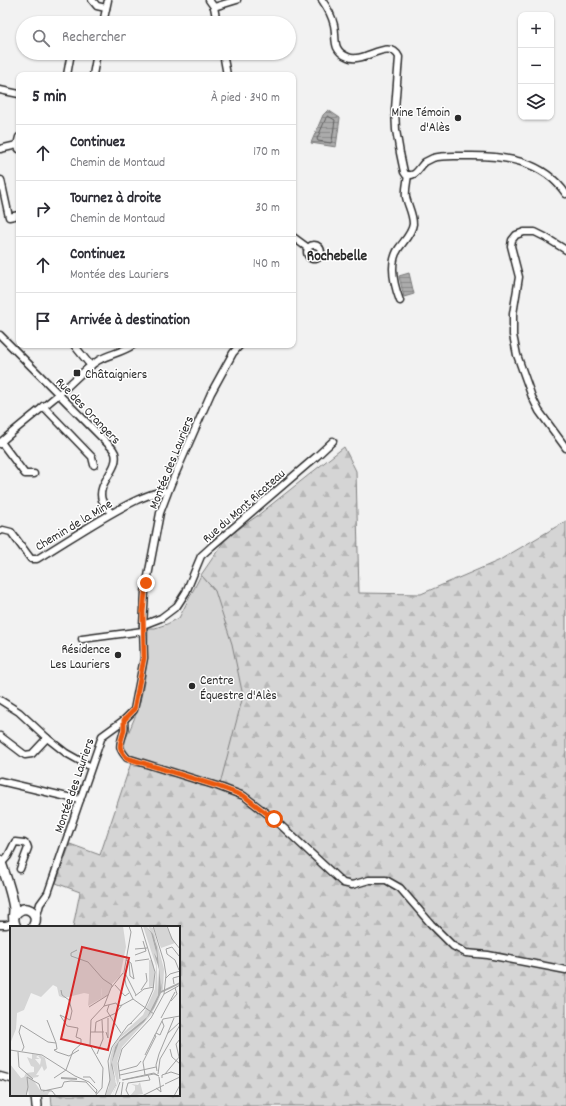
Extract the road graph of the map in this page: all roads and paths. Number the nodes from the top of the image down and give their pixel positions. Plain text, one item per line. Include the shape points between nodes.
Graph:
1 (92, 0) edge
2 (108, 0) edge
3 (209, 0) edge
4 (237, 0) edge
5 (323, 0) edge
6 (214, 7) junction
7 (106, 8) junction
8 (104, 16) edge
9 (216, 16) edge
10 (70, 60) edge
11 (96, 60) edge
12 (224, 60) edge
13 (68, 72) edge
14 (94, 72) edge
15 (226, 72) edge
16 (0, 90) edge
17 (16, 93) edge
18 (16, 147) edge
19 (0, 149) edge
20 (408, 176) junction
21 (1, 180) dead end
22 (566, 194) edge
23 (16, 216) edge
24 (296, 239) edge
25 (308, 248) dead end
26 (566, 250) edge
27 (400, 301) dead end
28 (0, 335) edge
29 (76, 348) edge
30 (128, 348) edge
31 (237, 348) edge
32 (91, 366) junction
33 (59, 394) junction
34 (43, 406) junction
35 (334, 441) dead end
36 (1, 443) edge
37 (566, 448) edge
38 (94, 465) dead end
39 (34, 474) dead end
40 (167, 492) junction
41 (110, 513) junction
42 (0, 531) edge
43 (143, 628) junction
44 (82, 639) dead end
45 (0, 700) edge
46 (124, 720) junction
47 (0, 736) edge
48 (47, 738) junction
49 (91, 767) junction
50 (0, 781) edge
51 (80, 800) junction
52 (1, 862) edge
53 (20, 869) dead end
54 (12, 900) junction
55 (40, 904) junction
56 (26, 909) junction
57 (14, 922) edge
58 (34, 923) edge
59 (0, 925) edge
60 (566, 970) edge
61 (0, 1076) edge
62 (10, 1079) edge
63 (36, 1096) edge
64 (37, 1106) edge

1 - 7 street via 98,6
2 - 7 street
3 - 6 street
4 - 6 street
5 - 20 street via 334,26 335,46 344,55 349,58 362,58 385,49 392,50 399,57 396,130 404,172
6 - 9 street
7 - 8 street
10 - 13 street
11 - 14 street
12 - 15 street
16 - 17 street
18 - 19 street
20 - 22 street via 415,174 424,163 434,158 485,155 516,160 538,168 554,179
20 - 27 street via 406,197 413,226 393,261 393,278
21 - 23 street via 9,218
24 - 25 street
26 - 37 street via 534,232 516,235 510,246 519,277 513,334 517,355 532,398
28 - 33 street, Rue des Orangers
29 - 32 street
30 - 32 street via 100,359
31 - 40 street, Montée des Lauriers via 211,393
32 - 33 street
33 - 34 street
33 - 41 street, Rue des Orangers via 115,453 116,462 103,485 102,493 102,500
34 - 36 street
34 - 38 street via 92,457
35 - 43 street, Rue du Mont Ricateau via 201,556 186,592 177,606
36 - 39 street via 25,474
40 - 41 street, Chemin de la Mine via 143,497
40 - 43 street, Montée des Lauriers via 160,513 146,583
41 - 42 street, Chemin de la Mine via 37,560 31,559 11,532
43 - 44 street, Rue du Mont Ricateau
43 - 46 street, Montée des Lauriers via 144,658 134,710
45 - 48 street via 19,712
46 - 49 street, Montée des Lauriers via 102,736
46 - 60 street via 120,743 127,758 244,796 274,819 343,883 352,885 369,880 386,880 400,888 453,946 466,953
47 - 48 street via 25,755 32,754
48 - 49 street via 66,753
49 - 51 street, Montée des Lauriers
50 - 51 street
51 - 55 street, Montée des Lauriers via 48,893
52 - 53 street via 8,856 15,842 24,842 28,848
52 - 54 main road
54 - 56 main road
54 - 57 main road
55 - 56 street
55 - 58 street, Montée des Lauriers
56 - 57 main road via 17,911
56 - 58 main road via 33,913
57 - 59 street
61 - 62 street
63 - 64 main road

